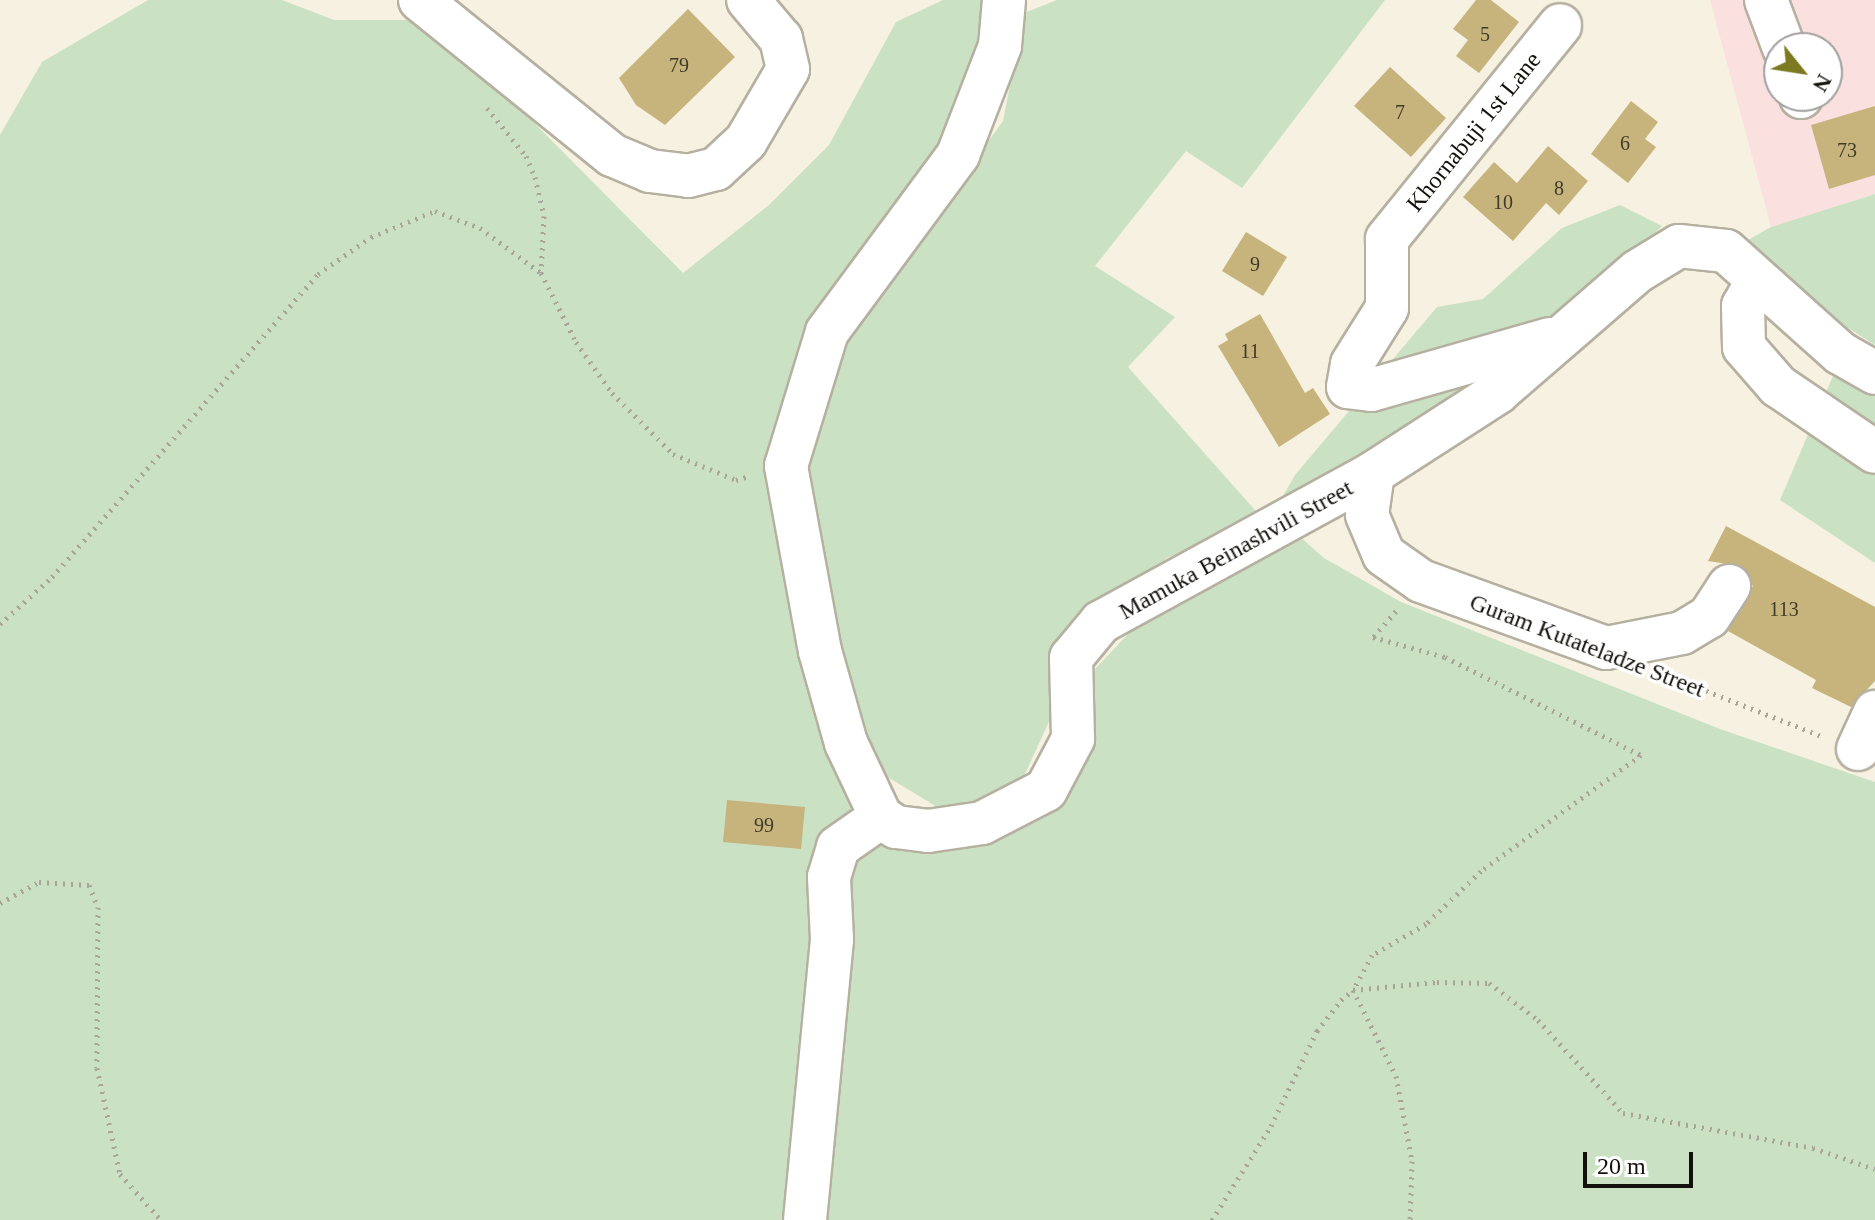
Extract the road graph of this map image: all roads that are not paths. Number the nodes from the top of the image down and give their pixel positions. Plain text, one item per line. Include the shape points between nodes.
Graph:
1 (420, 0) edge
2 (748, 0) edge
3 (1004, 0) edge
4 (1766, 0) edge
5 (1560, 25) dead end
6 (1778, 32) edge
7 (1758, 280) junction
8 (1564, 334) junction
9 (1875, 373) edge
10 (1875, 452) edge
11 (1373, 473) junction
12 (1729, 586) dead end
13 (1875, 712) edge
14 (1858, 749) road end
15 (881, 817) junction
16 (805, 1220) edge

1 - 2 street via 612,155 650,171 688,176 716,169 746,141 788,69 781,39
3 - 15 street via 1000,46 958,155 827,332 786,466 820,651 846,743
4 - 6 street
5 - 8 street, Khornabuji 1st Lane via 1387,239 1387,308 1352,364 1348,387 1371,390
7 - 8 street, Mamuka Beinashvili Street via 1726,251 1679,246 1638,271
7 - 9 street, Mamuka Beinashvili Street via 1840,353
7 - 10 street via 1743,306 1744,347 1778,386
8 - 11 street, Mamuka Beinashvili Street via 1497,393
11 - 12 street, Guram Kutateladze Street via 1367,515 1384,555 1421,581 1606,648 1682,633 1709,617
11 - 15 street, Mamuka Beinashvili Street via 1101,622 1071,658 1073,739 1046,790 982,823 928,831 896,827
13 - 14 street
15 - 16 street via 838,847 829,877 832,939

